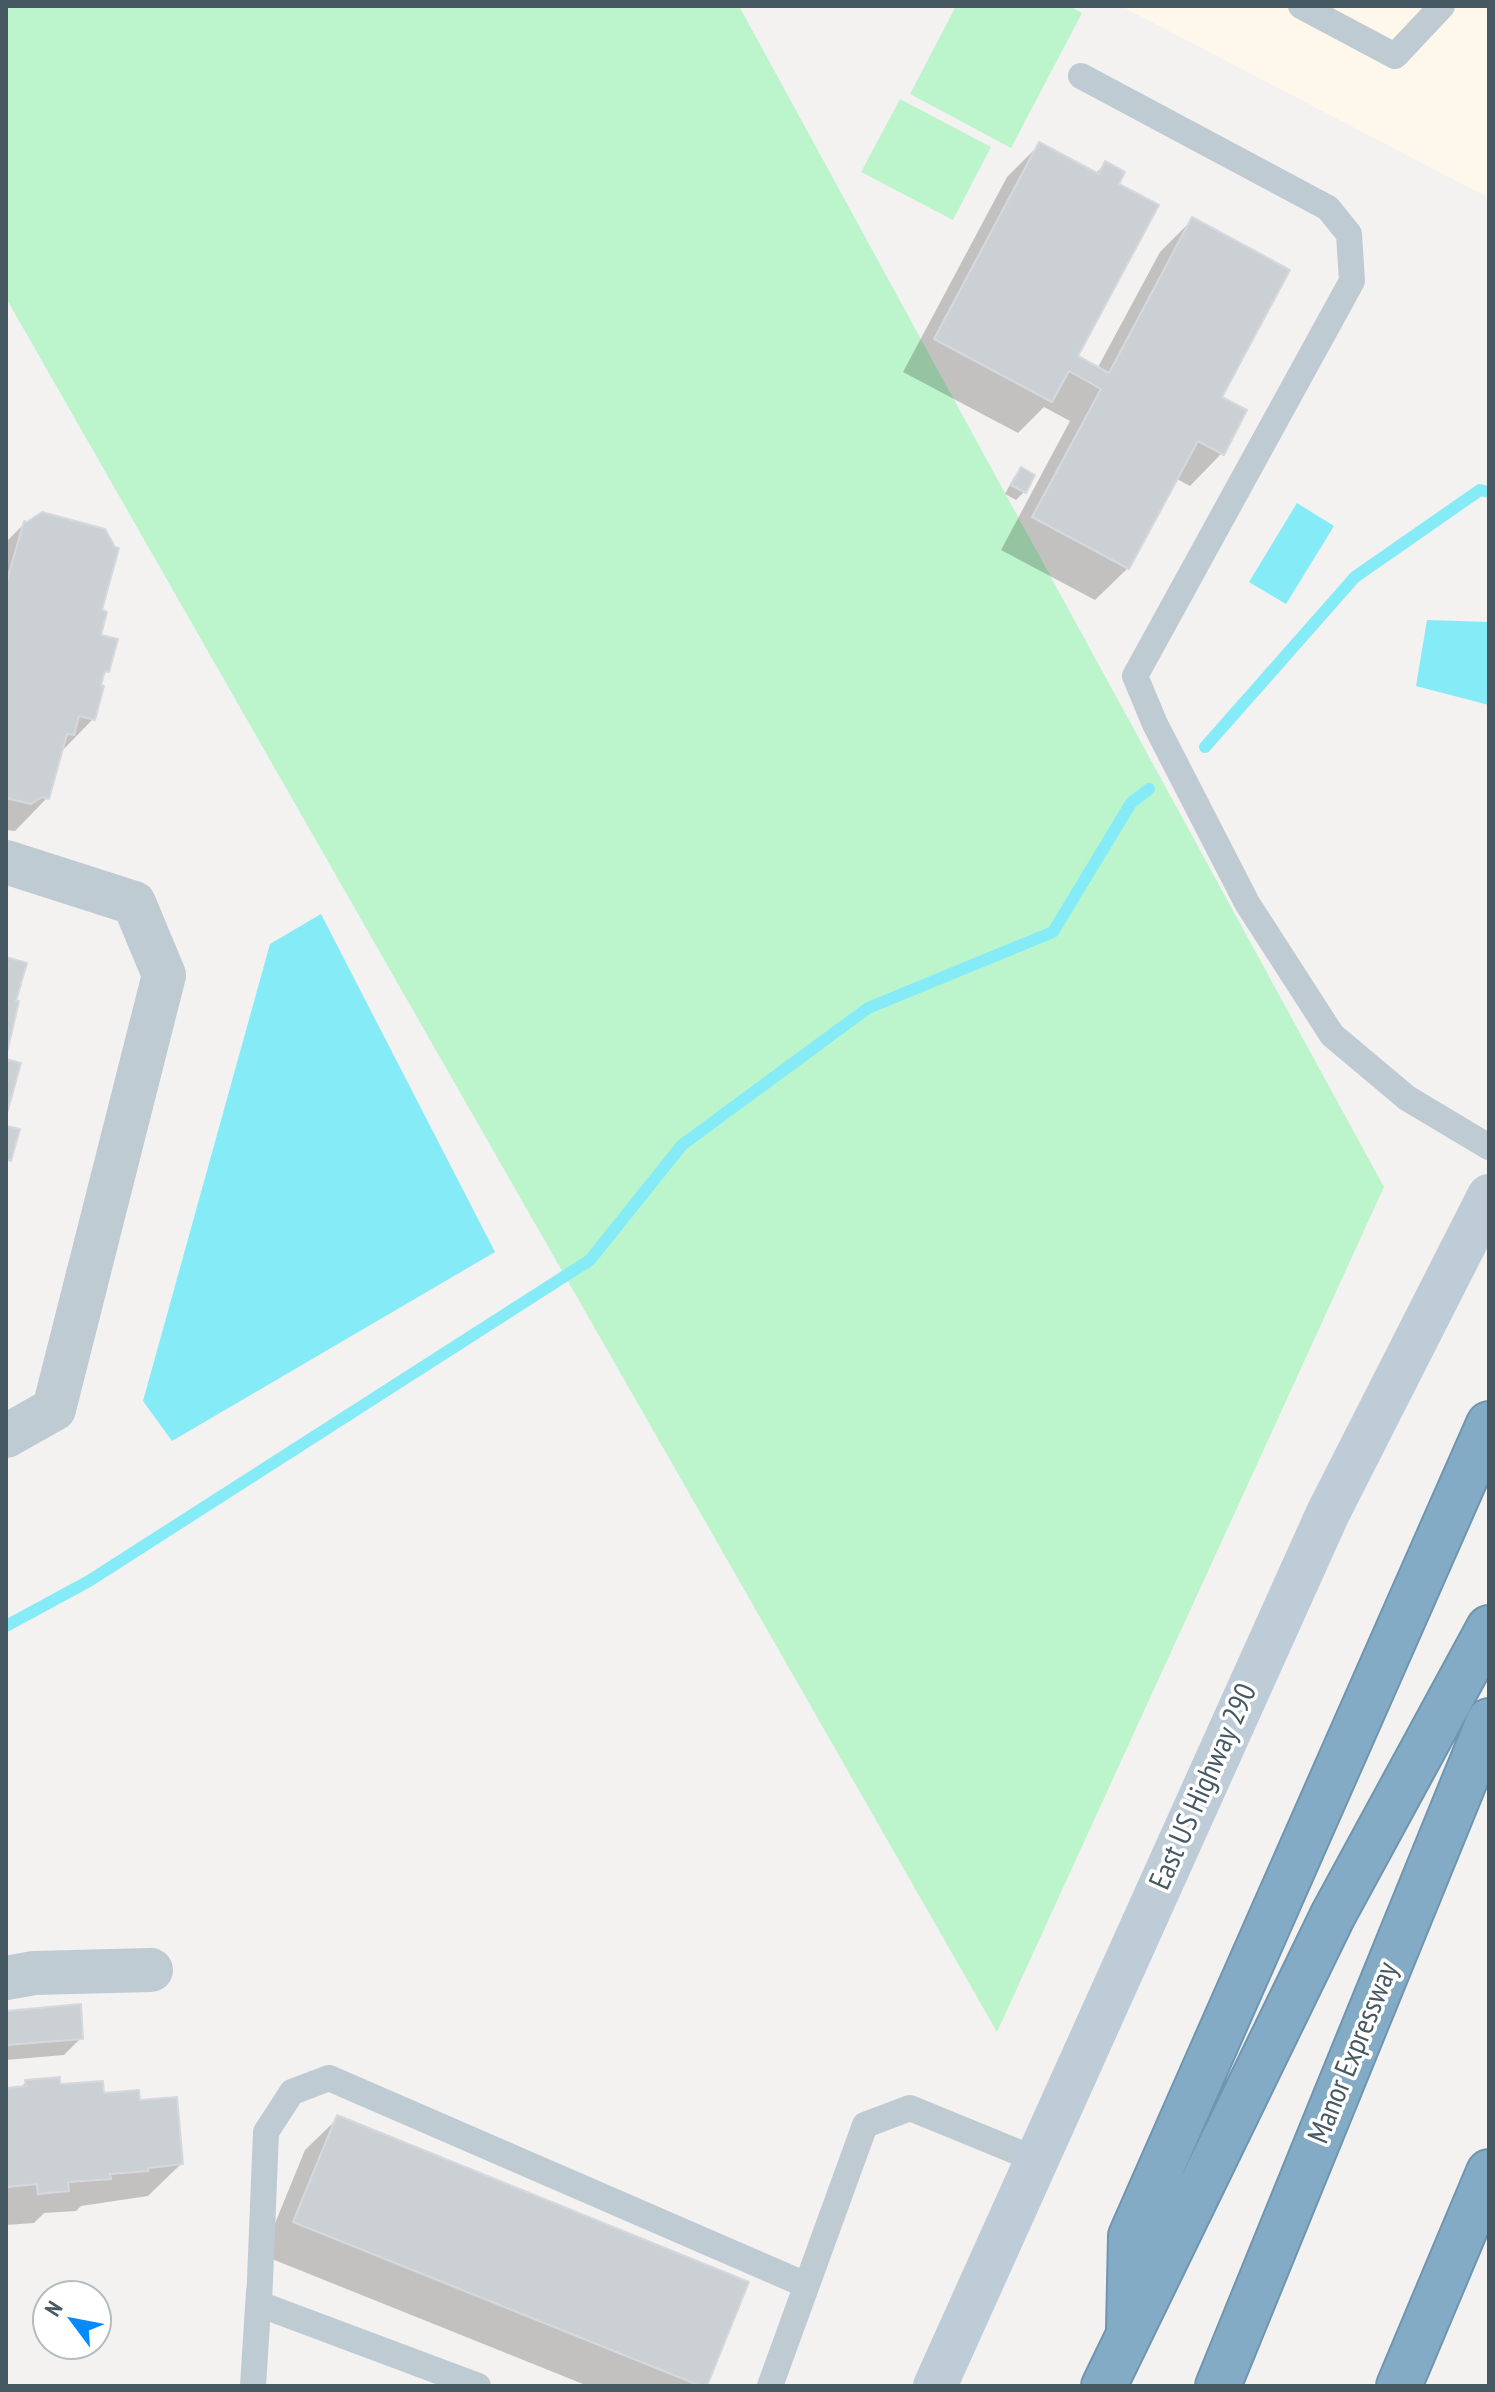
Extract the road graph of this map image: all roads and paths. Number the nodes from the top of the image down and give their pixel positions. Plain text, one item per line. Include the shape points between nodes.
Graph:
1 (1301, 6) edge
2 (1442, 6) edge
3 (1081, 76) dead end
4 (6, 862) edge
5 (1489, 1147) edge
6 (1489, 1196) edge
7 (1489, 1424) edge
8 (6, 1436) edge
9 (1489, 1628) edge
10 (1489, 1721) edge
11 (151, 1970) dead end
12 (6, 1978) edge
13 (1037, 2160) junction
14 (1489, 2172) edge
15 (806, 2285) junction
16 (259, 2291) junction
17 (1129, 2329) junction
18 (253, 2386) edge
19 (478, 2386) edge
20 (770, 2386) edge
21 (935, 2386) edge
22 (1104, 2386) edge
23 (1218, 2386) edge
24 (1401, 2386) edge

1 - 2 lane via 1395,56
3 - 5 lane via 1328,208 1349,234 1352,281 1135,676 1247,903 1332,1035 1407,1098
4 - 8 street via 134,903 164,975 54,1409
6 - 13 main road, East US Highway 290 via 1328,1513
7 - 17 highway via 1131,2236
9 - 17 highway via 1333,1915
10 - 23 highway, Manor Expressway
11 - 12 street
13 - 15 lane via 910,2108 865,2125
13 - 21 main road, East US Highway 290
14 - 24 highway
15 - 16 lane via 329,2078 292,2092 266,2132
15 - 20 lane
16 - 18 lane
16 - 19 lane via 259,2304
17 - 22 highway

